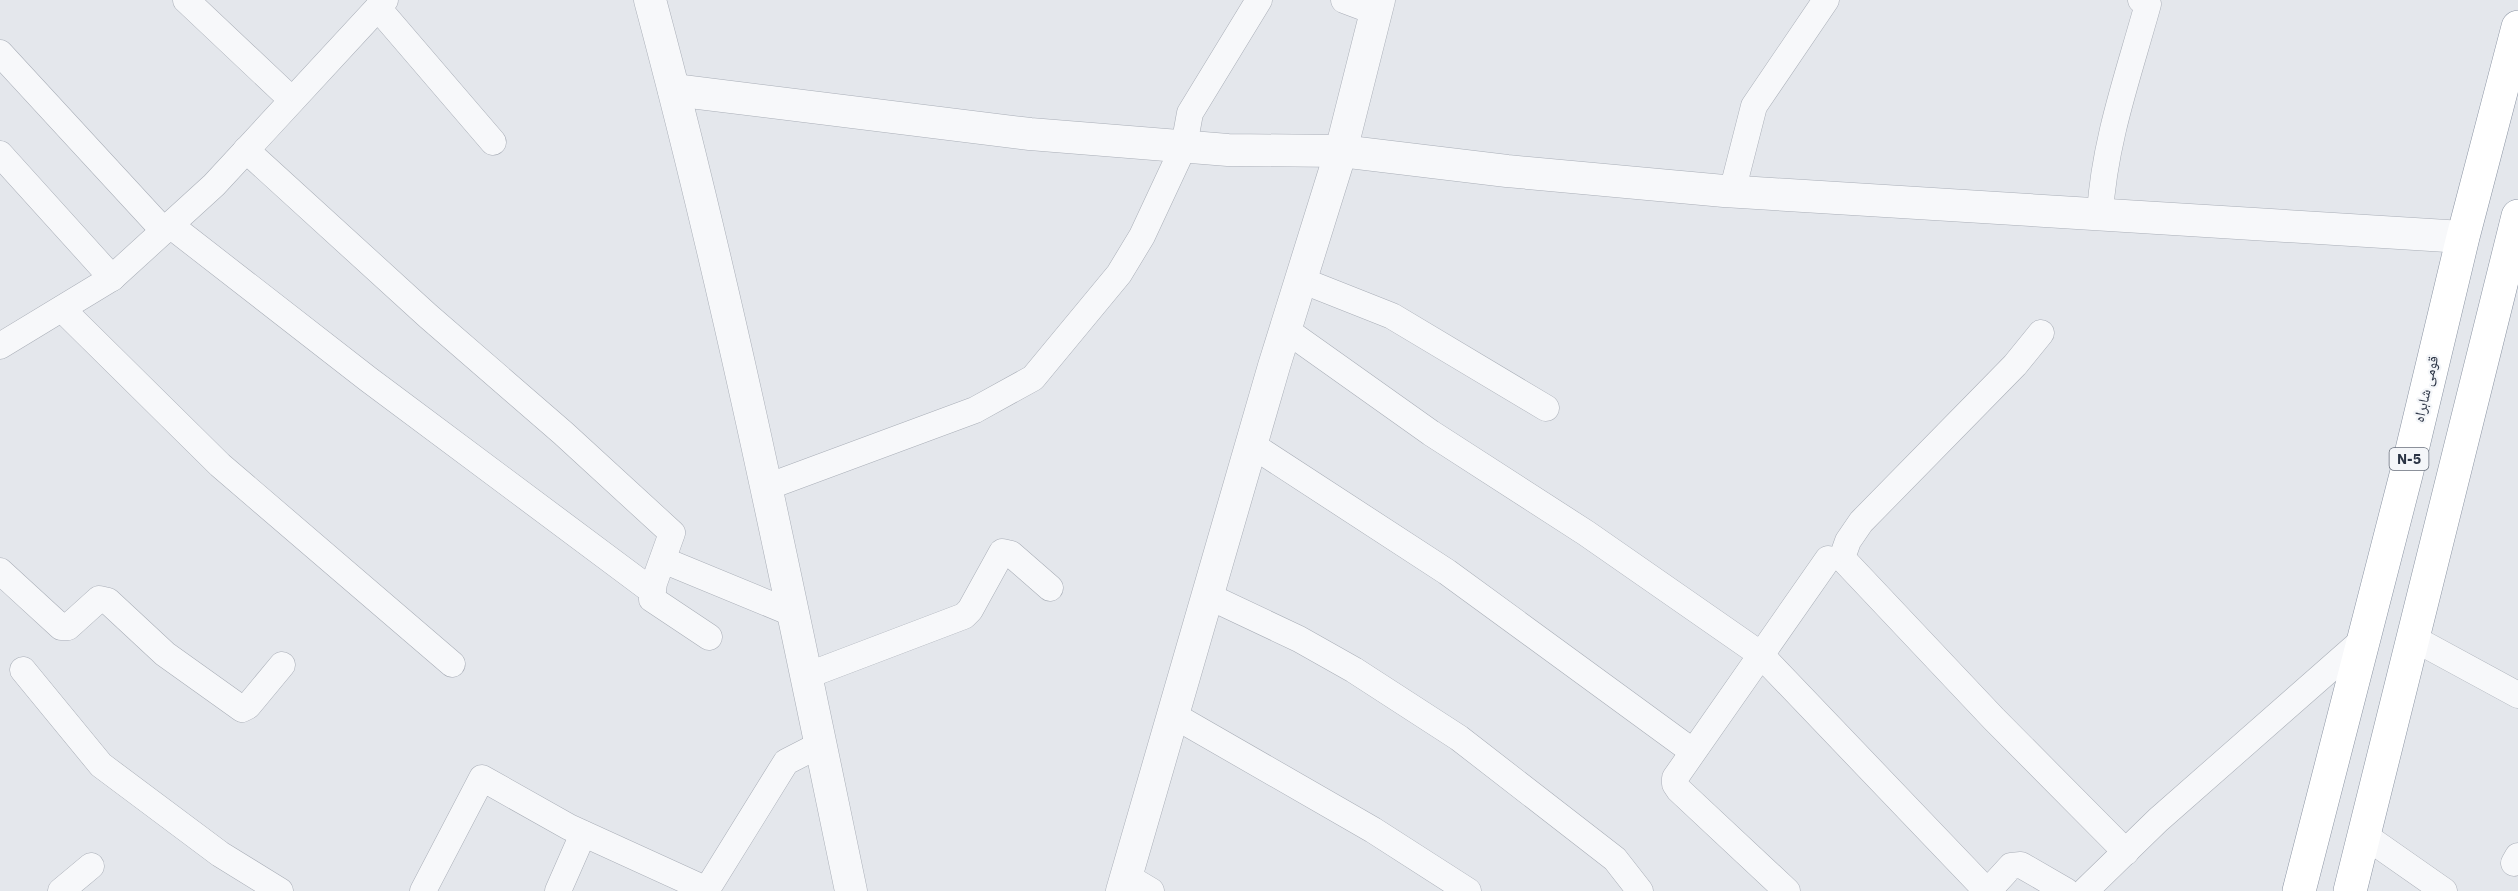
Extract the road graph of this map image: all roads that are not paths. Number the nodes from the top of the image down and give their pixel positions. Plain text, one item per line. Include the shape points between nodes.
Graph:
1 (186, 0) edge
2 (650, 0) edge
3 (1259, 0) edge
4 (1344, 0) edge
5 (1826, 0) edge
6 (2142, 0) edge
7 (382, 4) edge
8 (1377, 6) edge
9 (2518, 27) edge
10 (0, 53) edge
11 (674, 90) junction
12 (292, 100) junction
13 (493, 142) dead end
14 (1184, 146) junction
15 (246, 150) junction
16 (1341, 151) junction
17 (0, 154) edge
18 (1732, 192) junction
19 (2100, 214) junction
20 (167, 228) junction
21 (2516, 234) edge
22 (2463, 237) junction
23 (112, 278) junction
24 (1301, 280) junction
25 (62, 309) junction
26 (1286, 330) junction
27 (2041, 333) dead end
28 (0, 346) edge
29 (1546, 408) dead end
30 (1252, 445) junction
31 (767, 487) junction
32 (1828, 559) dead end
33 (663, 560) junction
34 (0, 571) edge
35 (1050, 588) dead end
36 (652, 591) junction
37 (1208, 596) junction
38 (794, 614) junction
39 (709, 637) dead end
40 (2412, 638) junction
41 (2364, 639) junction
42 (1760, 654) junction
43 (452, 663) dead end
44 (282, 665) dead end
45 (23, 670) dead end
46 (806, 676) junction
47 (2518, 695) edge
48 (1173, 715) junction
49 (820, 744) junction
50 (1692, 751) junction
51 (583, 834) junction
52 (2364, 836) junction
53 (2126, 852) junction
54 (91, 866) dead end
55 (1133, 886) edge
56 (704, 890) edge
57 (61, 891) edge
58 (280, 891) edge
59 (423, 891) edge
60 (558, 891) edge
61 (851, 891) edge
62 (1468, 891) edge
63 (1640, 891) edge
64 (1787, 891) edge
65 (2066, 891) edge
66 (2085, 891) edge
67 (2299, 891) edge
68 (2350, 891) edge
69 (2444, 891) edge

1 - 12 street
2 - 11 street
3 - 14 street via 1190,113
4 - 8 street
5 - 18 street via 1754,106
6 - 19 street via 2148,4 2110,140
7 - 12 street
7 - 13 street
8 - 16 street
9 - 22 highway, قومی شاہراہ / N-5
10 - 20 street
11 - 14 street via 1030,134
11 - 31 street
12 - 15 street
14 - 16 street
14 - 31 street via 1146,229 1119,274 1033,378 975,410
15 - 20 street
15 - 33 street via 672,533
16 - 18 street
16 - 24 street
17 - 23 street
18 - 19 street
19 - 22 street
20 - 23 street
20 - 36 street
21 - 40 highway
22 - 41 highway, قومی شاہراہ / N-5
23 - 25 street
24 - 26 street
24 - 29 street via 1392,316
25 - 28 street
25 - 43 street via 220,465
26 - 30 street
26 - 42 street via 1431,433 1586,533
27 - 53 street via 2015,365 1861,522 1842,558
30 - 37 street
30 - 50 street via 1447,572
31 - 38 street
32 - 42 street
33 - 36 street
33 - 38 street
34 - 44 street via 61,627 68,627 99,599 108,601 165,654 242,709
35 - 46 street via 1011,554 1002,552 964,616
36 - 39 street via 652,599
37 - 48 street
37 - 63 street via 1299,639 1459,738 1615,859
38 - 46 street
40 - 47 street
40 - 52 highway
41 - 53 street
41 - 67 highway, قومی شاہراہ / N-5
42 - 50 street
42 - 65 street via 1982,885 1989,890 2011,866 2021,864
45 - 58 street via 102,765 220,854
46 - 49 street
48 - 55 street
48 - 62 street via 1373,830
49 - 56 street via 786,762
49 - 61 street
50 - 64 street via 1677,773 1675,784
51 - 56 street
51 - 59 street via 482,778
51 - 60 street
52 - 68 highway
52 - 69 street
53 - 66 street
54 - 57 street

